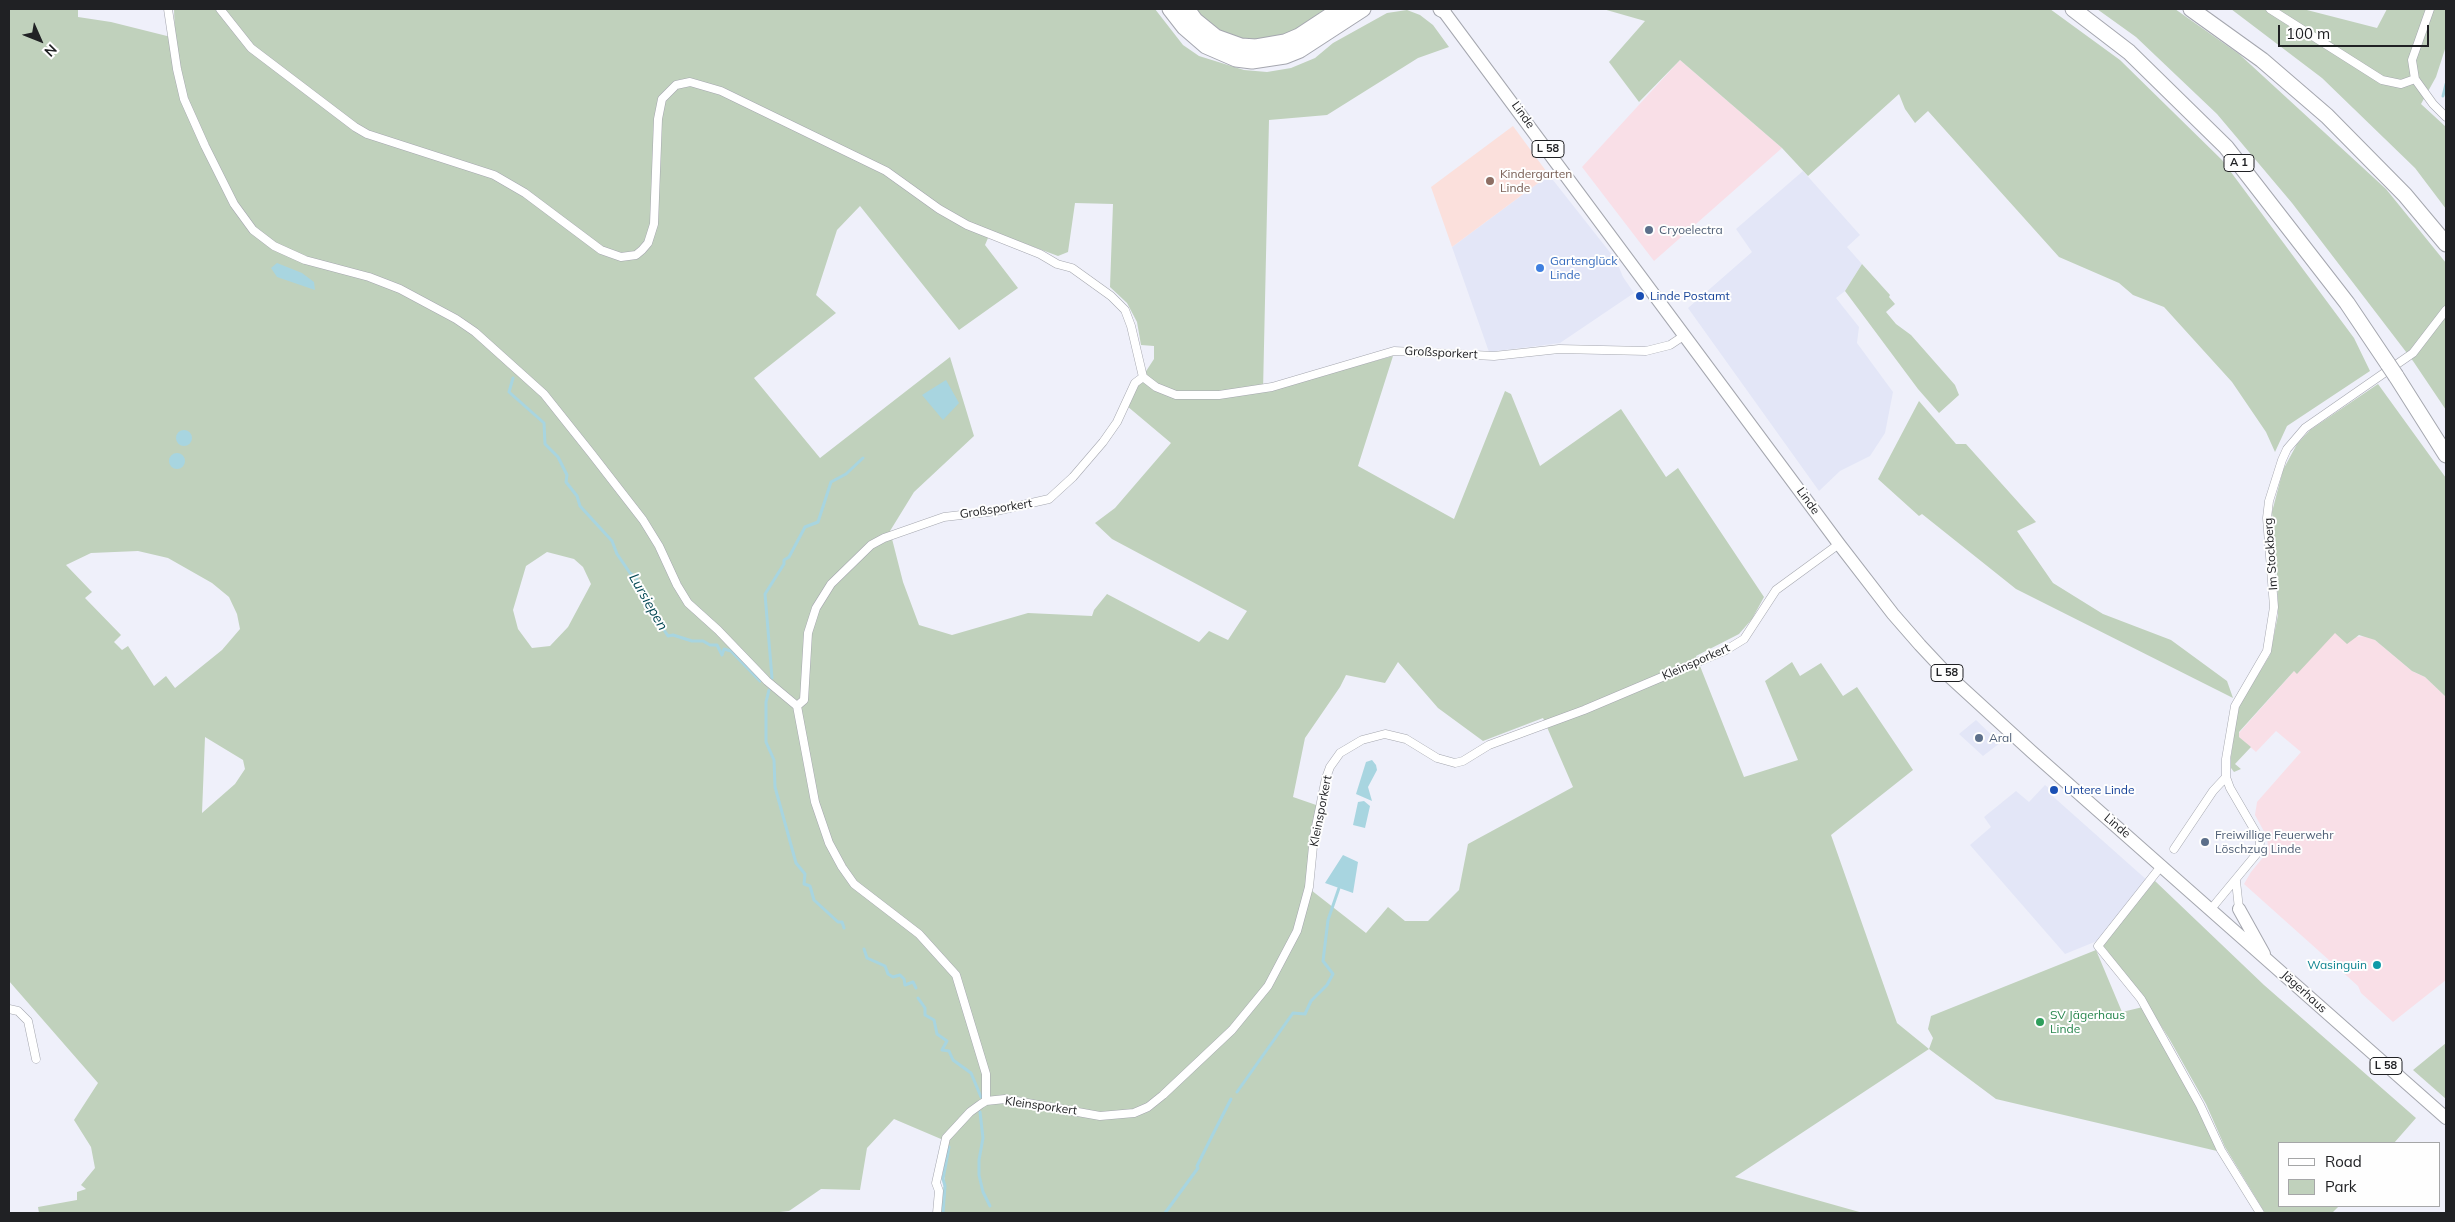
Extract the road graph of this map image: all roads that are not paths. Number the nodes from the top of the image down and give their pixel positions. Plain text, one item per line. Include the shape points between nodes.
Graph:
1 (168, 9) edge
2 (220, 9) edge
3 (1170, 9) edge
4 (1187, 9) edge
5 (1340, 9) edge
6 (1363, 9) edge
7 (1442, 9) edge
8 (2073, 9) edge
9 (2191, 9) edge
10 (2270, 9) edge
11 (2430, 9) edge
12 (2415, 79) junction
13 (2446, 117) edge
14 (2446, 244) edge
15 (2446, 310) edge
16 (1686, 335) junction
17 (1143, 377) junction
18 (2446, 455) edge
19 (1839, 544) junction
20 (797, 706) junction
21 (2226, 776) junction
22 (2174, 850) dead end
23 (2162, 865) junction
24 (2236, 881) junction
25 (2211, 909) junction
26 (2239, 909) joint
27 (2266, 959) junction
28 (9, 1009) edge
29 (36, 1059) dead end
30 (986, 1101) junction
31 (2446, 1118) edge
32 (937, 1213) edge
33 (2260, 1213) edge

1 - 20 street via 184,100 234,204 253,230 274,246 305,260 400,289 474,332 544,394 643,520 688,603 767,682
2 - 17 street via 251,48 355,127 367,134 494,175 525,193 587,241 621,257 636,255 648,243 656,214 659,110 668,92 690,82 721,91 879,168 967,225 1072,268 1125,310
3 - 6 highway via 1184,27 1206,46 1236,59 1252,61 1300,50
4 - 5 highway via 1216,37 1256,48 1300,36
7 - 16 main road, Linde / L 58
8 - 18 highway, A 1 via 2129,52 2226,147 2341,296
9 - 14 highway via 2262,60 2327,116 2400,189
10 - 12 street via 2382,80 2401,84
11 - 12 street via 2412,60
12 - 13 street
15 - 21 street, Im Stockberg via 2413,353 2305,428 2287,449 2274,482 2267,518 2274,607 2267,651 2235,706
16 - 17 street, Großsporkert via 1670,345 1646,351 1559,349 1494,356 1394,351 1272,387 1219,395 1176,395 1156,387
16 - 19 main road, Linde / L 58
17 - 20 street, Großsporkert via 1135,383 1104,442 1074,477 1049,499 984,513 944,517 871,545 824,594 810,622 804,700
19 - 23 main road, Linde / L 58 via 1893,614 1950,676
19 - 30 street, Kleinsporkert via 1776,590 1744,638 1726,650 1584,710 1489,745 1463,760 1455,763 1437,758 1395,735 1374,736 1350,746 1340,753 1326,778 1314,836 1309,887 1297,931 1268,986 1212,1051 1148,1107 1134,1113 1100,1116 1005,1100
20 - 30 street via 815,802 829,842 854,884 919,934 956,974 986,1074
21 - 22 street
21 - 24 street, Im Stockberg via 2260,842 2259,851
23 - 25 main road, Jägerhaus / L 58
23 - 33 street via 2098,946 2141,999 2200,1105 2221,1150
24 - 25 street, Im Stockberg
24 - 26 street
25 - 27 main road, Jägerhaus / L 58
26 - 27 main road
27 - 31 main road, Jägerhaus / L 58
28 - 29 street via 18,1011 28,1021
30 - 32 street via 970,1112 946,1138 936,1182 939,1191

